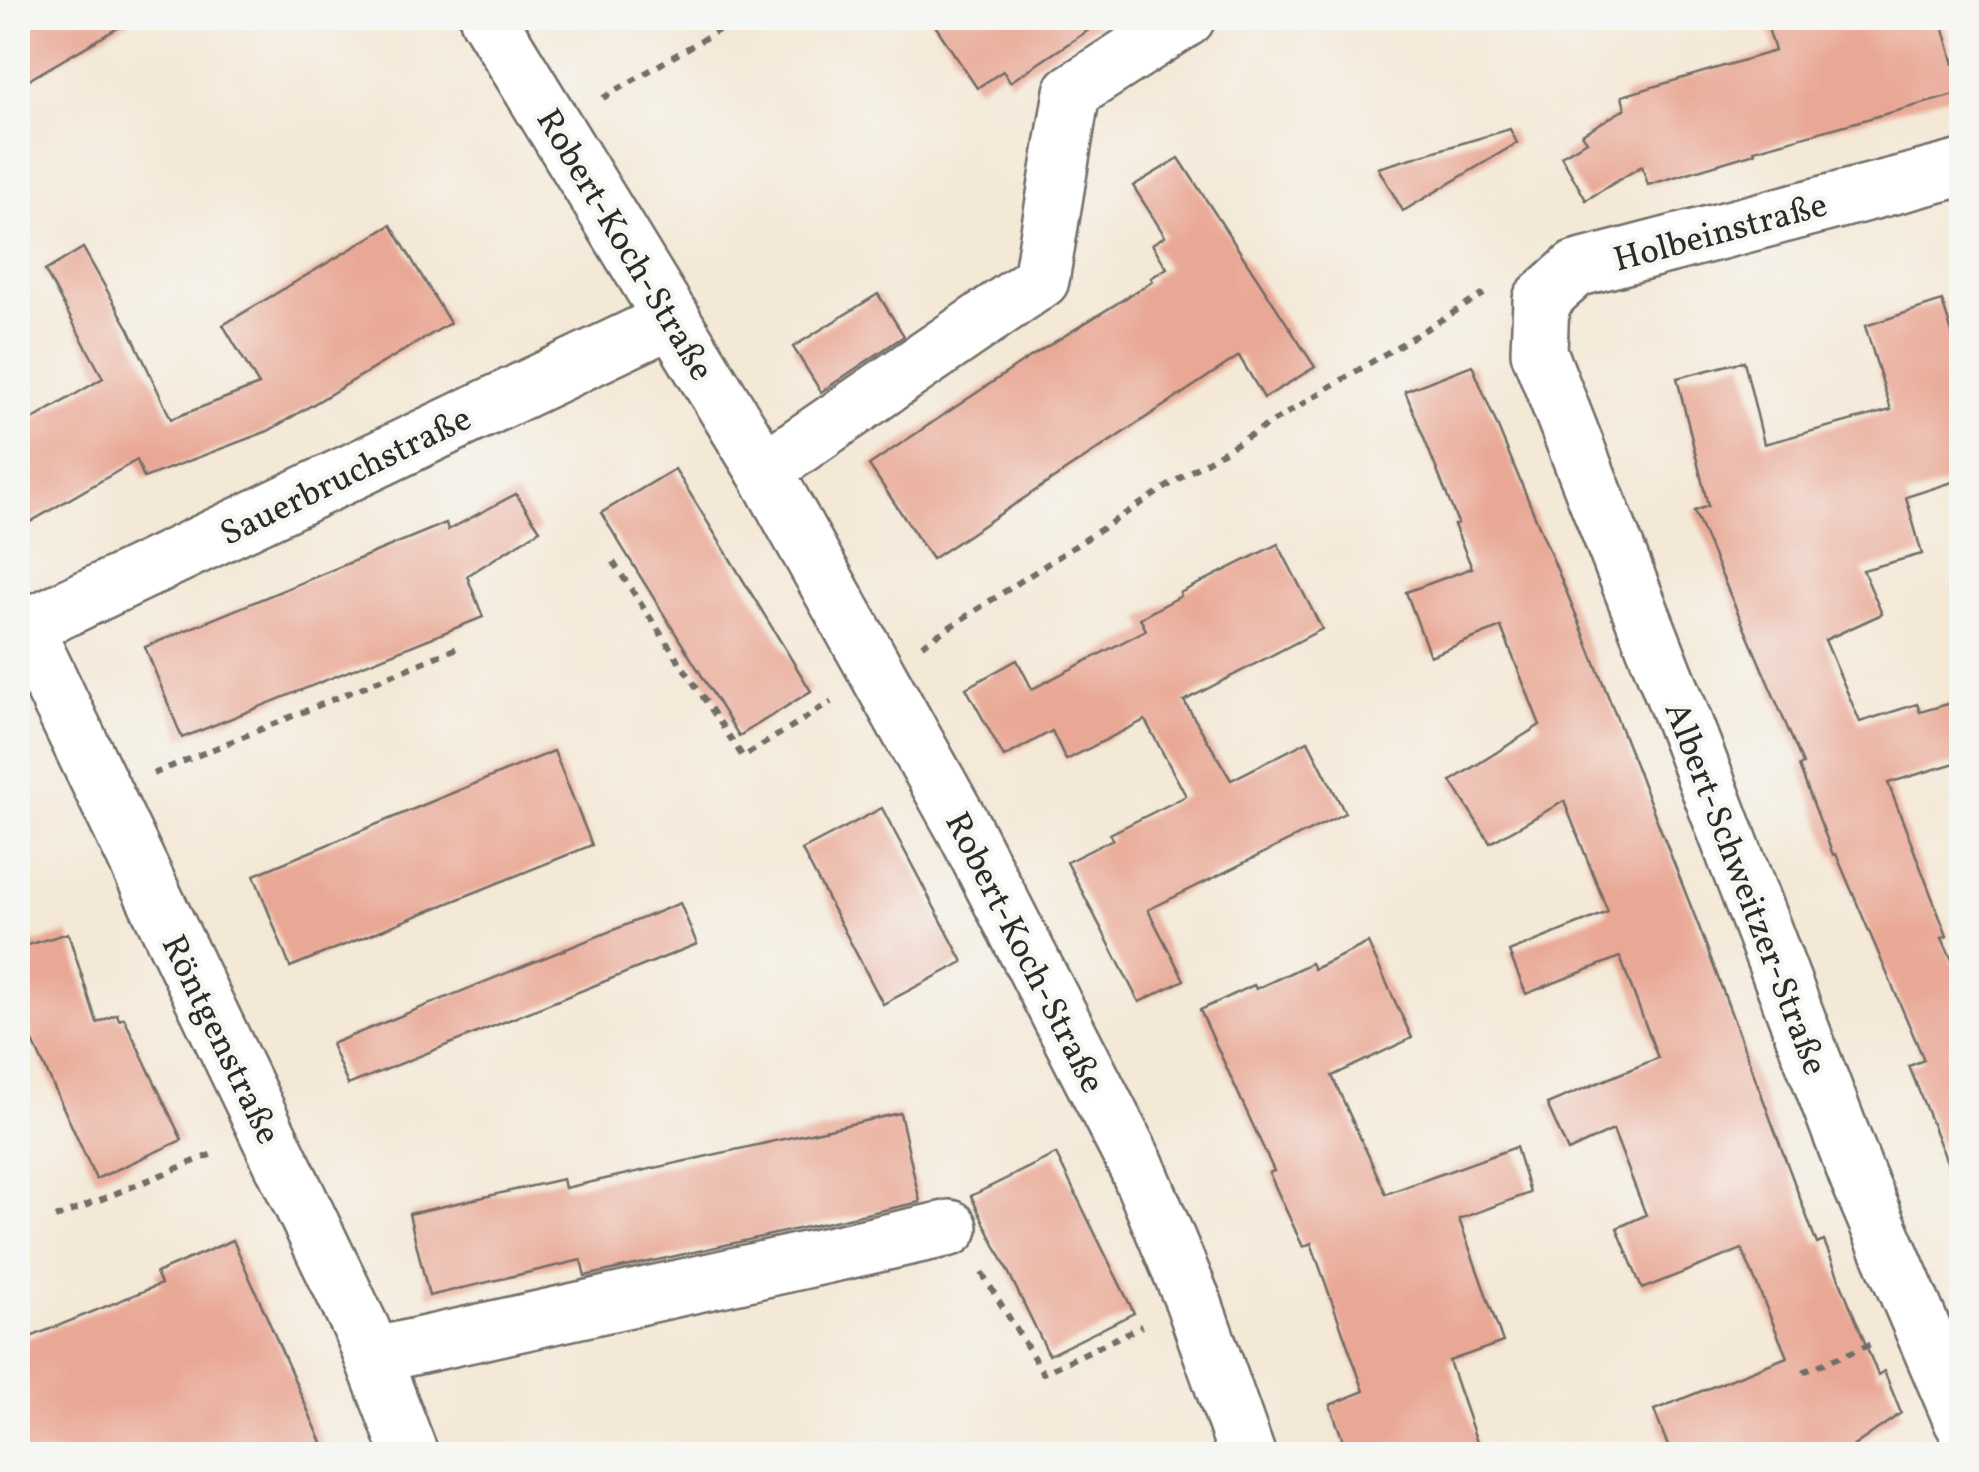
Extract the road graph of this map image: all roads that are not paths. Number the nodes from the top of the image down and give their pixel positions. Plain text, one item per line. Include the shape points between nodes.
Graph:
1 (488, 18) edge
2 (1188, 18) edge
3 (1962, 168) edge
4 (673, 318) junction
5 (1540, 326) joint
6 (764, 470) junction
7 (21, 630) edge
8 (950, 1228) road end
9 (372, 1356) junction
10 (1962, 1421) edge
11 (410, 1454) edge
12 (1247, 1454) edge

1 - 4 street, Robert-Koch-Straße
2 - 6 street via 1072,92 1041,280
3 - 5 street, Holbeinstraße via 1576,268
4 - 6 street, Robert-Koch-Straße
4 - 7 street, Sauerbruchstraße
5 - 10 street, Albert-Schweitzer-Straße via 1797,1024
6 - 12 street, Robert-Koch-Straße via 963,827 1137,1167
7 - 9 street, Röntgenstraße
8 - 9 street
9 - 11 street, Röntgenstraße

